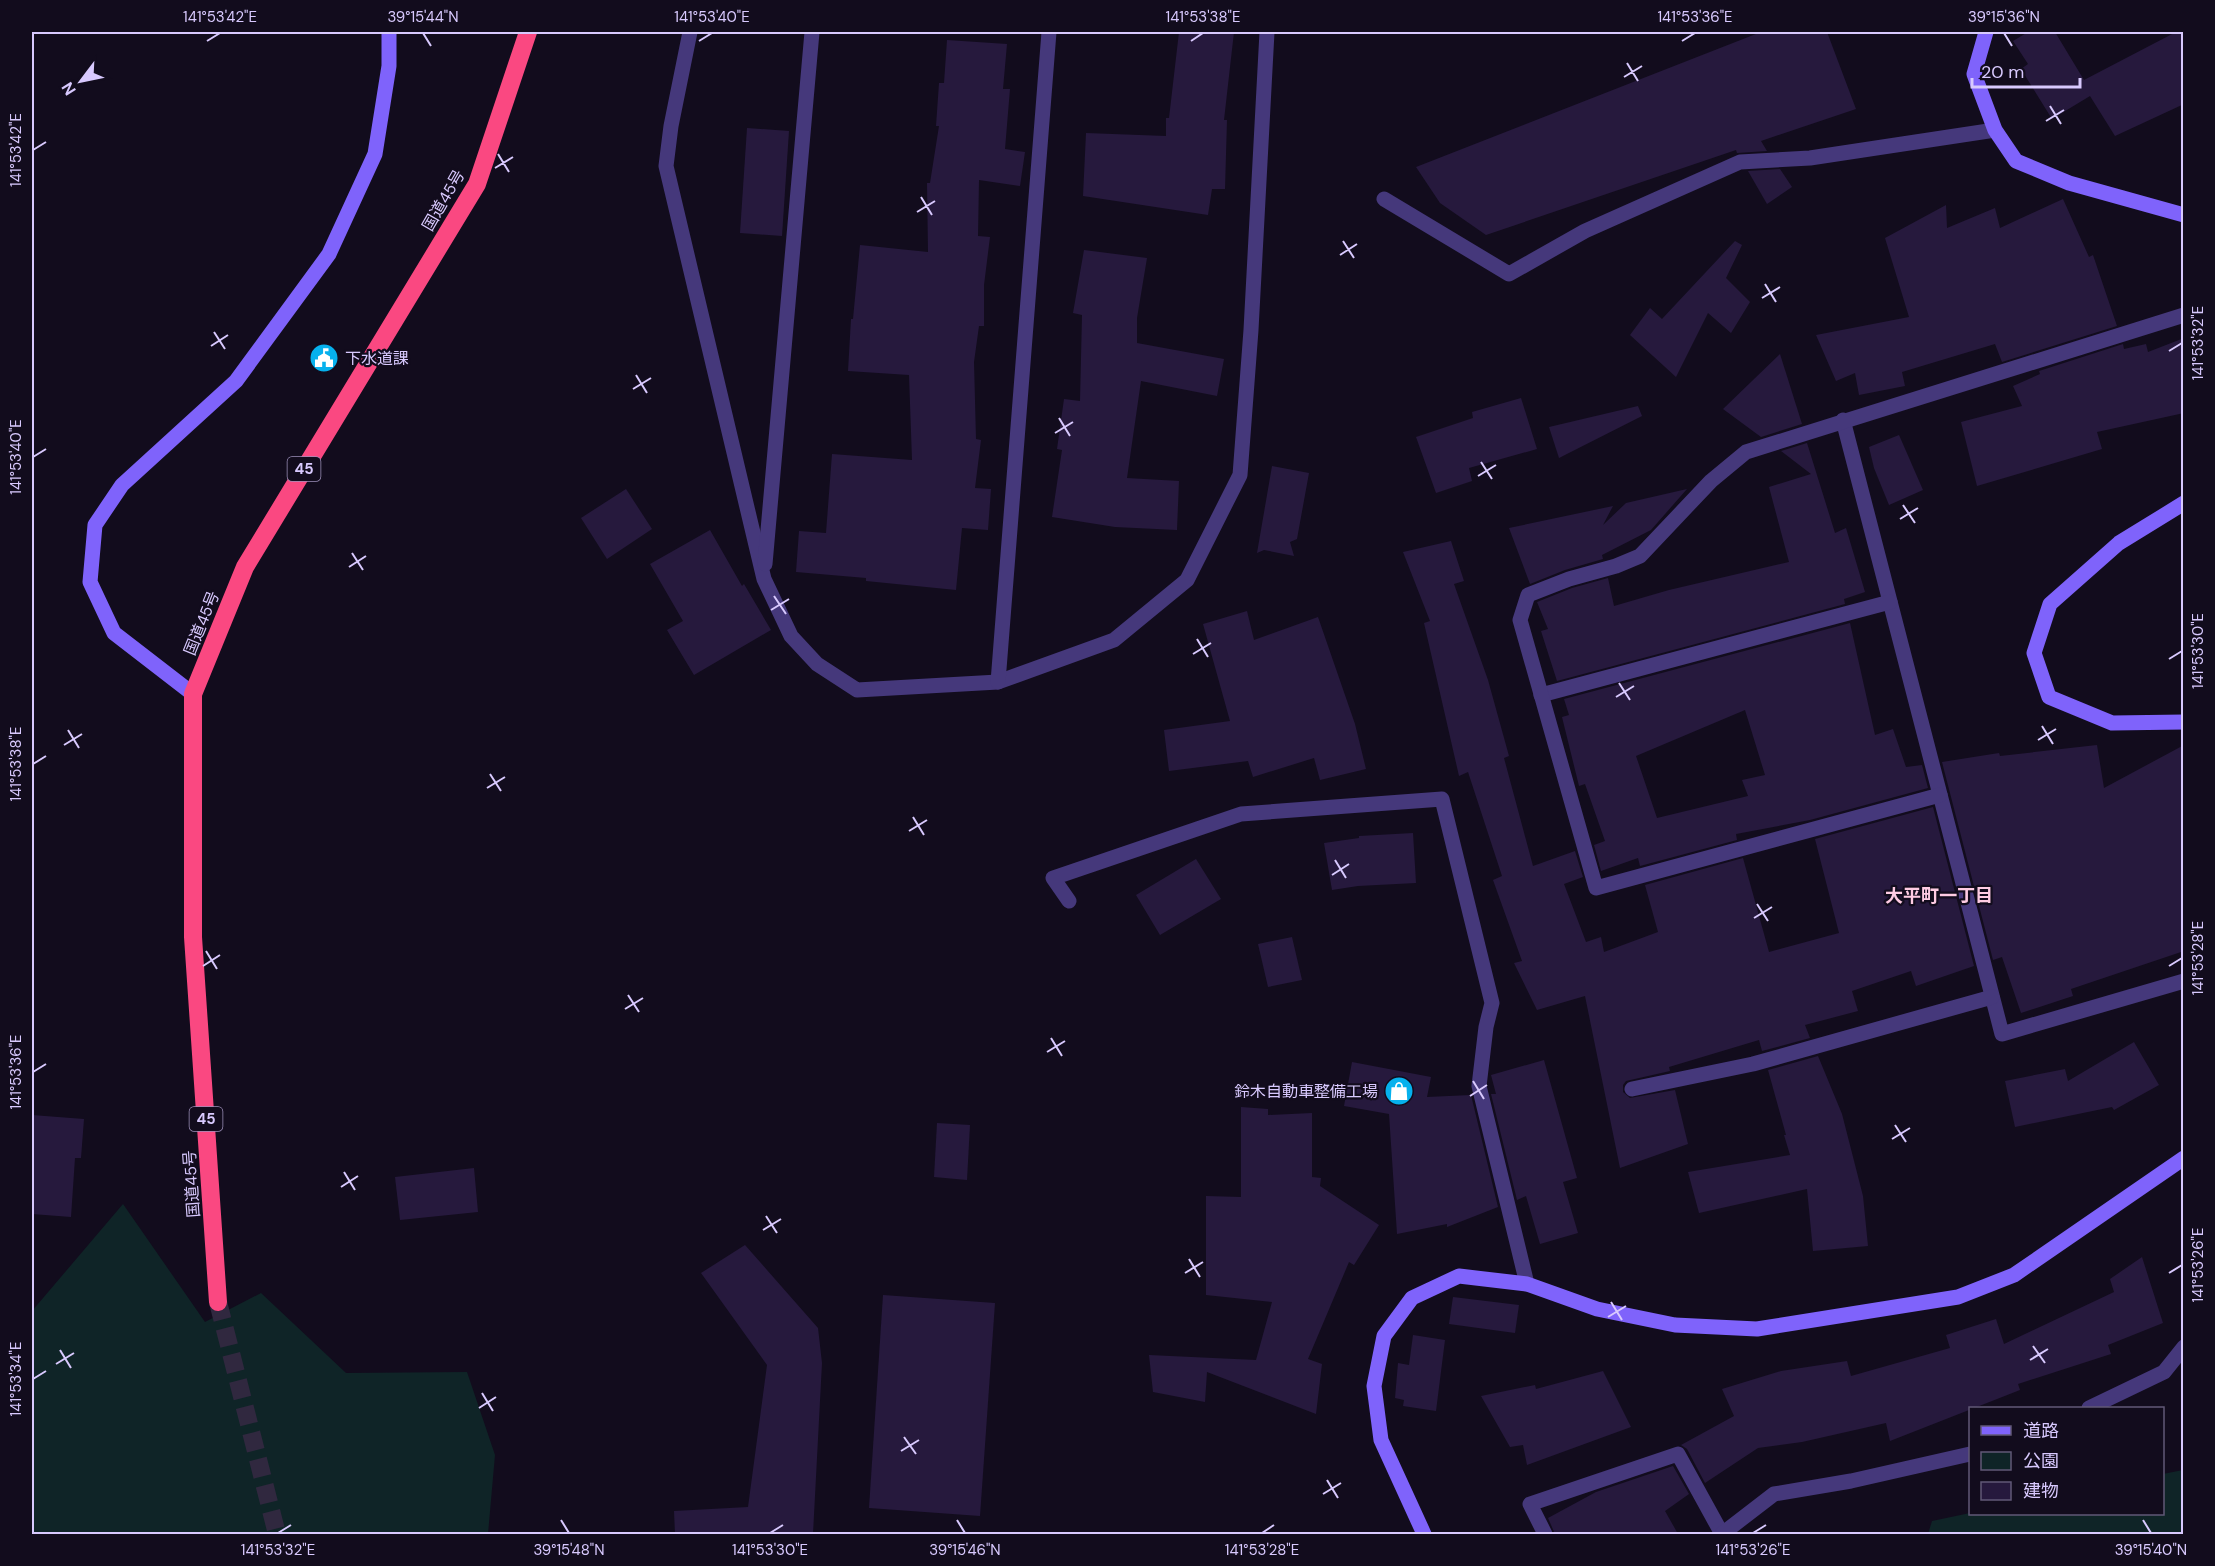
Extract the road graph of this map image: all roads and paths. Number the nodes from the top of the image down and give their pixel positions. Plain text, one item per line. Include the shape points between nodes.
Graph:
1 (389, 32) edge
2 (528, 32) edge
3 (690, 32) edge
4 (812, 32) edge
5 (1049, 32) edge
6 (1267, 32) edge
7 (1986, 32) edge
8 (1995, 129) junction
9 (1384, 199) dead end
10 (2184, 216) edge
11 (2184, 315) edge
12 (1843, 420) junction
13 (2184, 503) edge
14 (764, 579) junction
15 (1890, 602) junction
16 (998, 682) junction
17 (193, 694) junction
18 (1541, 695) junction
19 (2184, 722) edge
20 (1940, 795) junction
21 (1069, 901) dead end
22 (2184, 981) edge
23 (1992, 997) junction
24 (1632, 1089) dead end
25 (2184, 1158) edge
26 (1527, 1284) junction
27 (218, 1302) tunnel mouth
28 (2184, 1347) edge
29 (2091, 1407) edge
30 (1969, 1454) edge
31 (1424, 1534) edge
32 (1545, 1534) edge
33 (1722, 1534) edge

1 - 17 street via 389,66 375,154 330,254 236,381 122,485 95,525 90,582 114,633
2 - 17 highway, 国道45号 / 45 via 477,184 245,567
3 - 14 street via 666,166
4 - 14 street
5 - 16 street
6 - 16 street via 1240,475 1186,580 1114,640
7 - 8 street via 1974,74
8 - 9 street via 1810,158 1740,162 1585,231 1509,274
8 - 10 street via 2016,161 2069,183
11 - 12 street
12 - 15 street
12 - 18 street via 1746,452 1711,481 1640,556 1528,595 1520,620
13 - 19 street via 2119,543 2050,604 2034,652 2049,697 2112,723
14 - 16 street via 791,636 817,664 857,690
15 - 18 street
15 - 20 street
17 - 27 highway, 国道45号 / 45 via 194,937
18 - 20 street via 1596,888
20 - 23 street
21 - 26 street via 1053,878 1240,814 1442,799 1492,1003 1479,1086
22 - 23 street via 2002,1034
23 - 24 street via 1753,1064
25 - 26 street via 2014,1275 1958,1297 1757,1329 1675,1325 1598,1309
26 - 31 street via 1459,1276 1412,1298 1384,1336 1374,1386 1381,1440
28 - 29 street via 2164,1372
30 - 33 street via 1774,1494
32 - 33 street via 1530,1504 1678,1454

